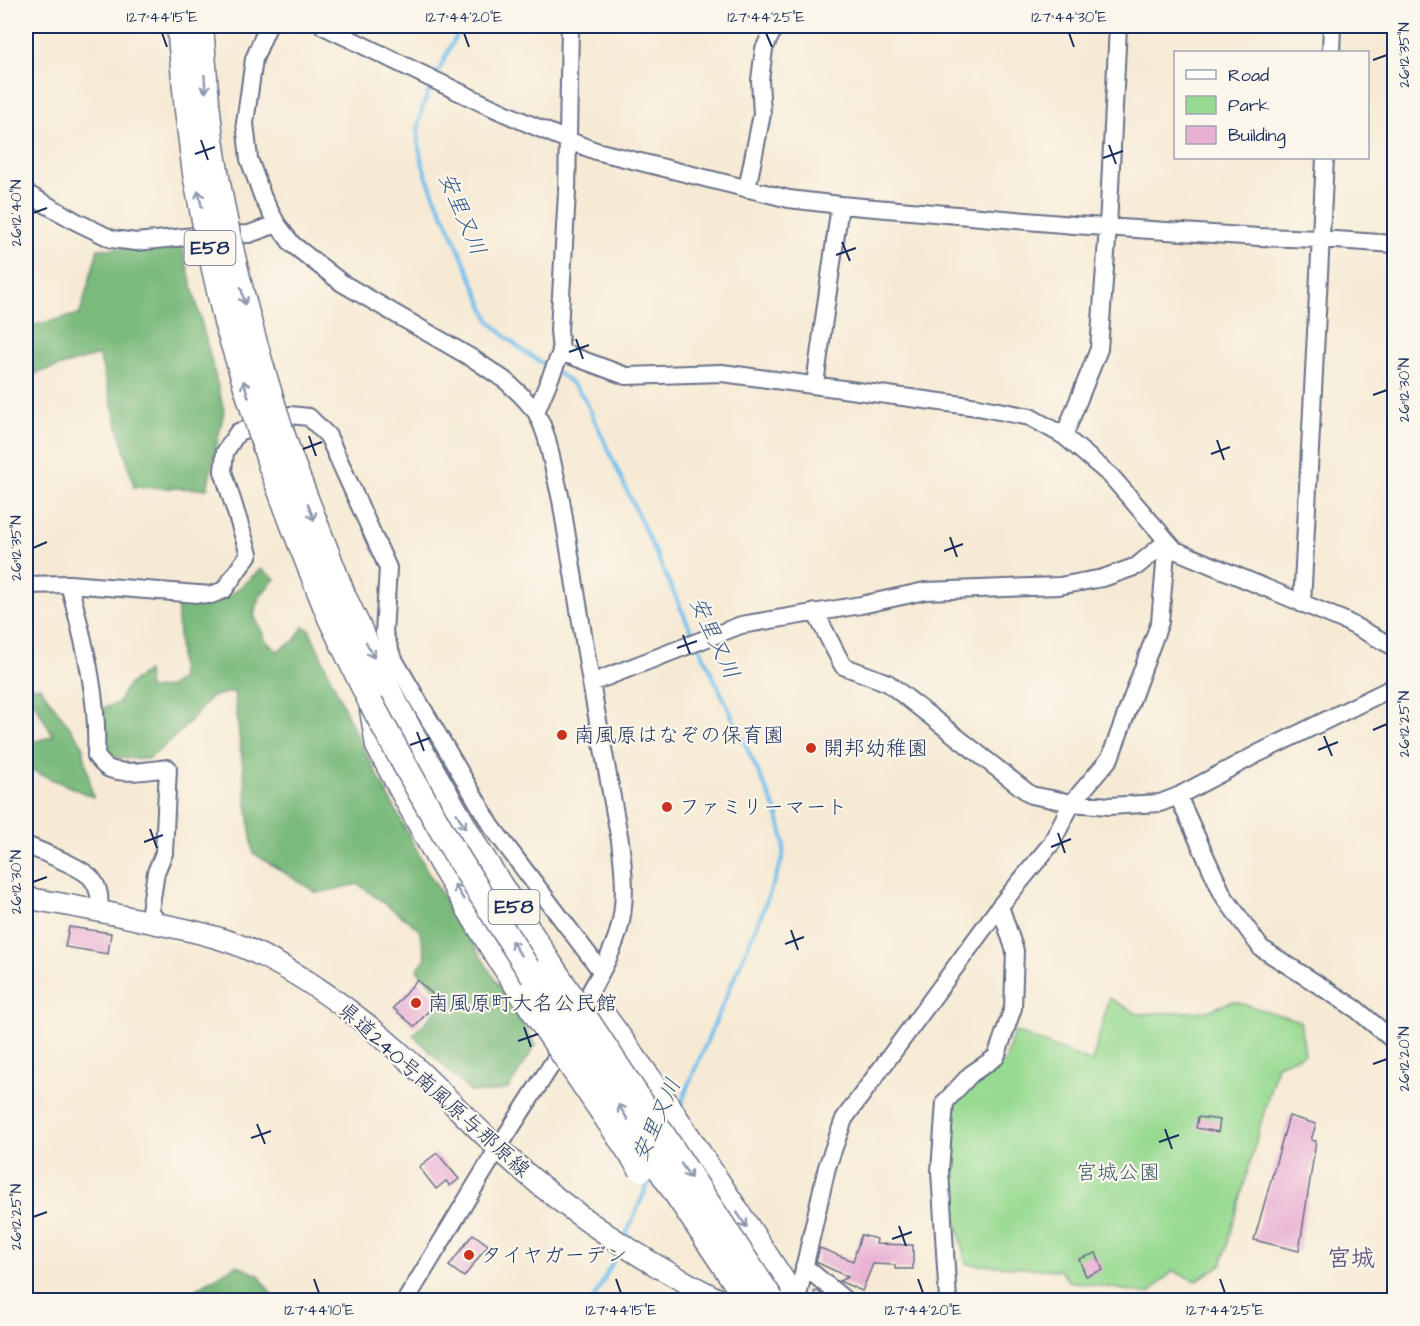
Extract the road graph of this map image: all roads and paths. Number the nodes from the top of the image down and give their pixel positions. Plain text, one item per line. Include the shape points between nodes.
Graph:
1 (179, 26) edge
2 (201, 26) edge
3 (268, 26) edge
4 (323, 26) edge
5 (570, 26) edge
6 (776, 26) edge
7 (1118, 26) edge
8 (1332, 26) edge
9 (1331, 51) edge
10 (567, 140) junction
11 (1325, 159) edge
12 (747, 189) junction
13 (26, 193) edge
14 (840, 205) junction
15 (276, 224) junction
16 (1108, 227) junction
17 (1321, 239) junction
18 (1395, 244) edge
19 (561, 352) junction
20 (815, 384) junction
21 (536, 412) junction
22 (1064, 436) junction
23 (280, 461) junction
24 (1167, 542) junction
25 (26, 585) edge
26 (69, 585) junction
27 (1302, 604) junction
28 (814, 612) junction
29 (1395, 646) edge
30 (591, 683) junction
31 (1395, 687) edge
32 (371, 703) junction
33 (1178, 796) junction
34 (1072, 803) junction
35 (26, 844) edge
36 (26, 898) edge
37 (1000, 906) junction
38 (99, 910) junction
39 (159, 924) junction
40 (550, 964) junction
41 (601, 971) junction
42 (1395, 1041) edge
43 (498, 1148) junction
44 (804, 1266) junction
45 (405, 1300) edge
46 (719, 1300) edge
47 (730, 1300) edge
48 (747, 1300) edge
49 (772, 1300) edge
50 (796, 1300) edge
51 (845, 1300) edge
52 (948, 1300) edge

23 -> 1 highway, E58, bridge via 226,322 193,164
2 -> 23 highway, E58, bridge via 216,171 268,392
3 - 15 street via 254,59 245,123 249,159
4 - 10 street
5 - 10 street
6 - 12 street via 764,49 760,80 762,114
7 - 16 street
8 - 9 street
10 - 12 street
10 - 19 street
11 - 17 street
12 - 14 street
13 - 15 street via 112,239 136,242 249,234
14 - 16 street
14 - 20 street
15 - 21 street via 292,244 342,283 475,360 506,381
16 - 17 street
16 - 22 street via 1099,349
17 - 18 street
17 - 27 street
19 - 20 street via 626,376 723,373
19 - 21 street
20 - 22 street via 1030,417
21 - 30 street via 547,439 561,500
22 - 24 street via 1111,476
23 - 32 highway, E58 via 296,533 330,618
23 -> 40 highway, E58 via 416,742 477,849
24 - 27 street via 1175,550
24 - 28 street via 1137,566 1103,578 1059,586 925,591
24 - 34 street via 1160,622 1110,758
25 - 26 street
26 - 39 street via 93,691 96,756 111,770 168,768 164,853 156,872 150,911
26 - 41 street via 211,595 224,591 249,554 223,471 225,452 238,432 290,415 309,417 328,436 388,568 384,633 392,656 492,827
27 - 29 street
28 - 30 street via 741,625
28 - 34 street via 843,666 888,683 1031,795
30 - 41 street via 624,868 618,932
31 - 33 street
47 -> 32 highway, bridge via 523,995 451,880 378,746
48 -> 32 highway, E58, bridge via 460,860
33 - 34 street via 1160,803
33 - 42 street via 1223,895 1261,948 1356,1009
34 - 37 street via 1051,844
35 - 38 street via 88,875 97,886
36 - 38 main road, 県道240号南風原与那原線
37 - 44 street via 844,1119 827,1167
37 - 52 street via 1015,951 1013,1008 996,1057 971,1074 945,1102 940,1171
38 - 39 main road, 県道240号南風原与那原線
39 - 43 main road, 県道240号南風原与那原線 via 249,949 300,976 340,1003 409,1061
40 -> 49 highway, E58, bridge
40 -> 50 highway, bridge via 582,990 623,1041
41 - 43 street via 554,1061
43 - 45 street
43 - 46 main road, 県道240号南風原与那原線 via 588,1222
44 - 50 street
44 - 51 street

